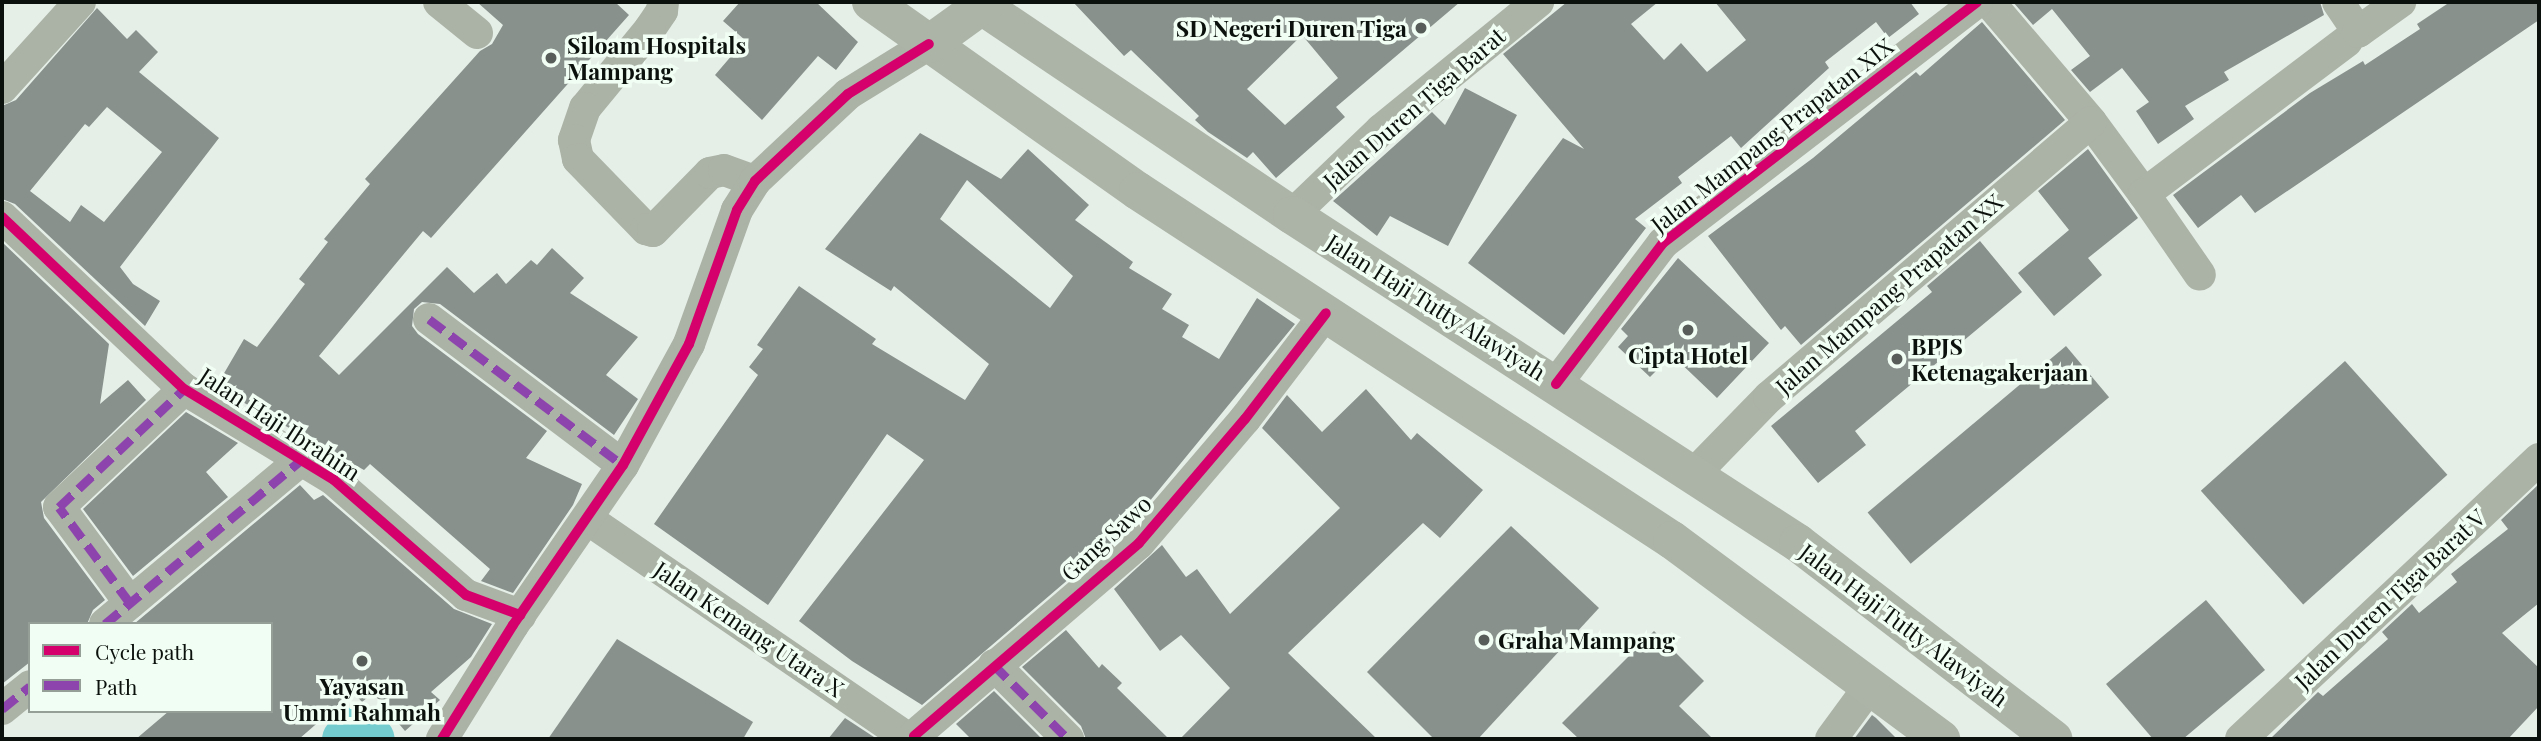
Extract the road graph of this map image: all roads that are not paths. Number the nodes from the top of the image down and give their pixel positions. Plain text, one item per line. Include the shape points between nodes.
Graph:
1 (80, 2) edge
2 (439, 2) edge
3 (663, 2) edge
4 (871, 2) edge
5 (1538, 2) edge
6 (1977, 2) edge
7 (1989, 2) edge
8 (2338, 2) edge
9 (2400, 2) edge
10 (982, 3) edge
11 (477, 33) dead end
12 (2353, 36) junction
13 (929, 44) junction
14 (2, 88) edge
15 (2091, 122) junction
16 (755, 181) junction
17 (2144, 194) junction
18 (1292, 215) junction
19 (2, 218) edge
20 (2200, 275) dead end
21 (1326, 313) junction
22 (429, 319) dead end
23 (1556, 384) junction
24 (184, 389) junction
25 (2539, 458) edge
26 (301, 460) junction
27 (623, 465) junction
28 (1694, 474) junction
29 (589, 520) junction
30 (130, 603) junction
31 (520, 615) junction
32 (107, 622) edge
33 (993, 666) junction
34 (1870, 686) junction
35 (28, 687) edge
36 (2, 709) edge
37 (911, 738) edge
38 (442, 739) edge
39 (1068, 739) edge
40 (1831, 739) edge
41 (1941, 739) edge
42 (2053, 739) edge
43 (2241, 739) edge

1 - 14 street
2 - 11 street
3 - 16 street via 650,29 585,108 574,140 578,159 653,231 710,173 724,170
4 - 13 main road
5 - 18 street, Jalan Duren Tiga Barat via 1381,130
6 - 23 street, Jalan Mampang Prapatan XIX via 1663,243
7 - 15 street
8 - 12 street
9 - 12 street
10 - 13 main road
10 - 18 main road, Jalan Haji Tutty Alawiyah
12 - 17 street
13 - 16 street via 848,94
13 - 21 main road via 1138,191
15 - 17 street
15 - 28 street, Jalan Mampang Prapatan XX via 1769,397
16 - 27 street via 737,210 689,344
17 - 20 street
18 - 23 main road, Jalan Haji Tutty Alawiyah
19 - 24 street, Jalan Haji Ibrahim
21 - 33 street, Gang Sawo via 1245,419 1139,543
21 - 34 main road via 1672,540
22 - 27 street
23 - 28 main road, Jalan Haji Tutty Alawiyah
24 - 26 street, Jalan Haji Ibrahim
24 - 30 street via 59,507
25 - 43 street, Jalan Duren Tiga Barat V
26 - 30 street
26 - 31 street, Jalan Haji Ibrahim via 334,480 466,594
27 - 29 street
28 - 42 main road, Jalan Haji Tutty Alawiyah via 1798,543
29 - 31 street
29 - 37 street, Jalan Kemang Utara X
30 - 32 street
31 - 38 street
33 - 37 street, Gang Sawo
33 - 39 street
34 - 40 street
34 - 41 main road
35 - 36 street

